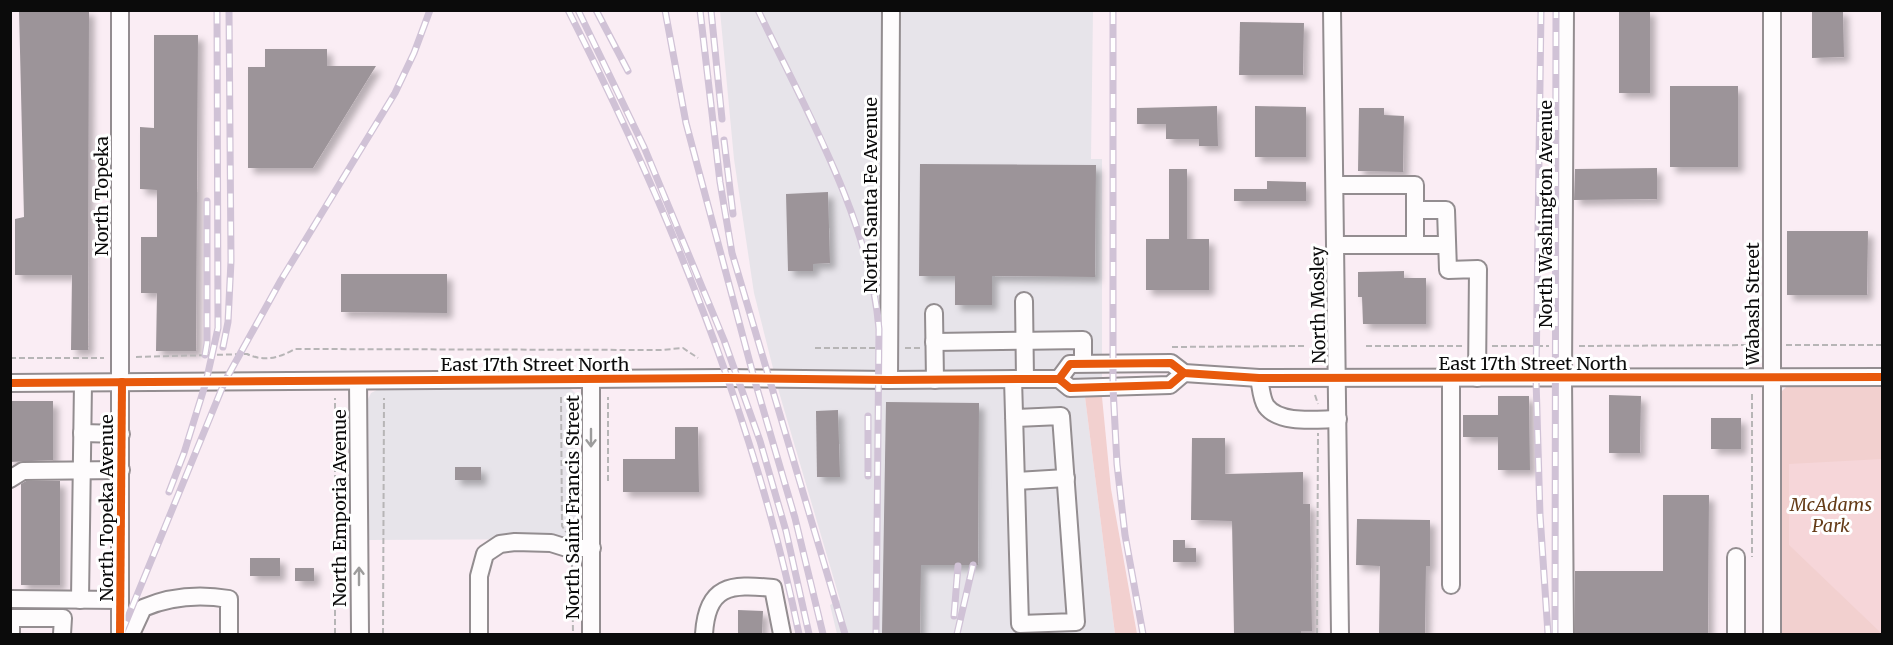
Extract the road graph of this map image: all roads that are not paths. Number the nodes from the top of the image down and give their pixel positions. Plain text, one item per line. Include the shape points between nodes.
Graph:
1 (120, 10) edge
2 (891, 10) edge
3 (1332, 10) edge
4 (1565, 10) edge
5 (1772, 10) edge
6 (1335, 185) junction
7 (1415, 210) junction
8 (1336, 245) junction
9 (1415, 245) junction
10 (1447, 245) junction
11 (1024, 301) dead end
12 (934, 313) dead end
13 (1025, 340) junction
14 (934, 342) junction
15 (1083, 363) junction
16 (1184, 373) junction
17 (1771, 376) junction
18 (1882, 376) edge
19 (1259, 378) junction
20 (1338, 378) junction
21 (1451, 378) junction
22 (1477, 378) junction
23 (1563, 378) junction
24 (591, 379) junction
25 (1019, 379) junction
26 (1059, 379) junction
27 (889, 380) junction
28 (935, 380) junction
29 (358, 381) junction
30 (122, 382) junction
31 (10, 383) edge
32 (83, 383) junction
33 (1014, 418) junction
34 (1338, 419) junction
35 (82, 433) junction
36 (121, 434) junction
37 (82, 469) junction
38 (121, 470) junction
39 (1066, 478) junction
40 (10, 479) edge
41 (1016, 481) junction
42 (592, 548) junction
43 (1736, 557) dead end
44 (1451, 585) dead end
45 (10, 599) edge
46 (80, 600) junction
47 (120, 600) junction
48 (1079, 628) edge
49 (11, 634) edge
50 (62, 634) edge
51 (120, 634) edge
52 (131, 634) edge
53 (229, 634) edge
54 (360, 634) edge
55 (479, 634) edge
56 (591, 634) edge
57 (704, 634) edge
58 (782, 634) edge
59 (1340, 634) edge
60 (1565, 634) edge
61 (1736, 634) edge
62 (1772, 634) edge

1 - 30 street, North Topeka
2 - 27 street, North Santa Fe Avenue
3 - 6 street, North Mosley
4 - 23 street, North Washington Avenue
5 - 17 street, Wabash Street
6 - 7 street via 1415,185
6 - 8 street, North Mosley
7 - 9 street
7 - 10 street via 1446,210
8 - 9 street
8 - 20 street, North Mosley
9 - 10 street
10 - 22 street via 1448,270 1478,269
11 - 13 street
12 - 14 street
13 - 14 street
13 - 15 street via 1083,340
13 - 25 street
14 - 28 street
15 - 16 street, East 17th Street North via 1171,363
15 - 26 street via 1070,364
16 - 19 street, East 17th Street North
16 - 26 street, East 17th Street North via 1170,385 1070,388
17 - 18 street, East 17th Street North
17 - 23 street, East 17th Street North
17 - 62 street, Wabash Street
19 - 20 street, East 17th Street North
19 - 34 street via 1266,405 1275,414 1287,418
20 - 21 street, East 17th Street North
20 - 34 street, North Mosley
21 - 22 street, East 17th Street North
21 - 44 street
22 - 23 street, East 17th Street North
23 - 60 street, North Washington Avenue
24 - 27 street, East 17th Street North
24 - 29 street, East 17th Street North
24 -> 42 street, North Saint Francis Street
25 - 26 street, East 17th Street North
25 - 28 street, East 17th Street North
25 - 33 street
27 - 28 street, East 17th Street North
29 - 30 street, East 17th Street North
54 -> 29 street, North Emporia Avenue
30 - 32 street, East 17th Street North
30 - 36 street, North Topeka Avenue
31 - 32 street, East 17th Street North
32 - 35 street
33 - 39 street via 1061,417
33 - 41 street
34 - 59 street, North Mosley
35 - 36 street
35 - 37 street
36 - 38 street, North Topeka Avenue
37 - 38 street
37 - 40 street via 23,471
37 - 46 street
38 - 47 street, North Topeka Avenue
39 - 41 street
39 - 48 street
41 - 48 street via 1020,624
42 - 55 street via 515,542 500,544 485,554 479,576
42 - 56 street, North Saint Francis Street
43 - 61 street
45 - 46 street
46 - 47 street
47 - 51 street, North Topeka Avenue
49 - 50 street via 10,618 63,618
52 - 53 street via 143,608 163,599 205,595 229,599
57 - 58 street via 709,604 715,596 742,586 773,588

